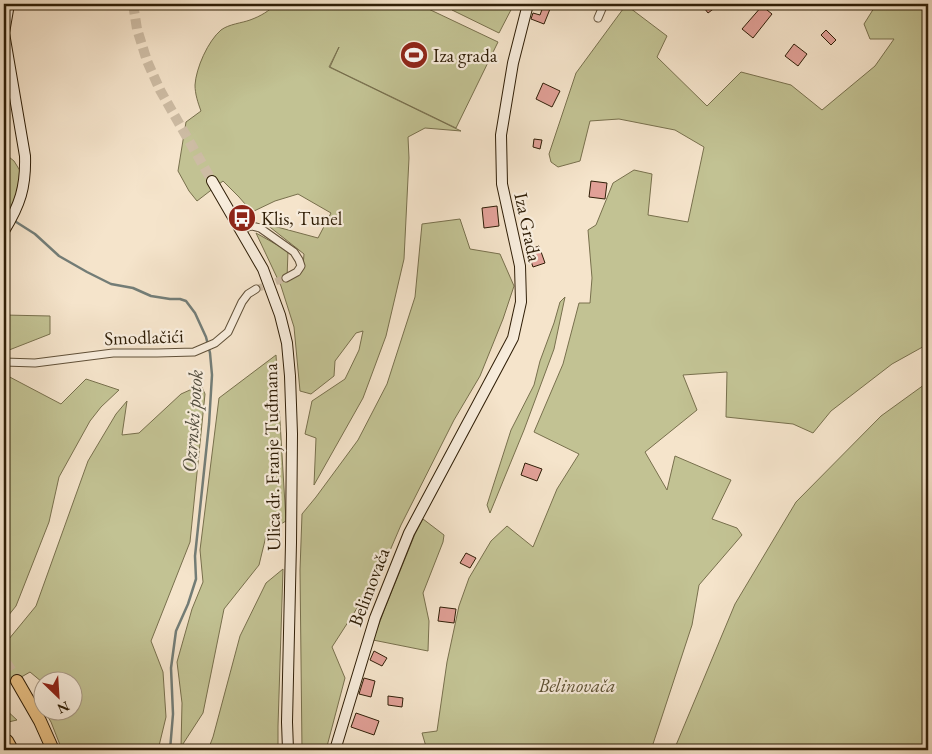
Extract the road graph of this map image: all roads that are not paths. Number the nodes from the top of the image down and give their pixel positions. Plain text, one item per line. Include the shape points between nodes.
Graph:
1 (9, 4) edge
2 (528, 4) edge
3 (604, 4) edge
4 (598, 18) dead end
5 (212, 181) tunnel mouth
6 (240, 229) junction
7 (4, 230) edge
8 (286, 278) tunnel mouth
9 (256, 289) tunnel mouth
10 (4, 362) edge
11 (456, 445) joint
12 (17, 681) tunnel mouth
13 (53, 750) edge
14 (288, 750) edge
15 (334, 750) edge

1 - 7 street via 4,33 25,172 19,204
2 - 11 street, Iza Grada via 513,63 502,134 502,184 520,266 521,302 513,338
3 - 4 street
5 - 6 street, Ulica dr. Franje Tuđmana
6 - 8 street via 260,228 294,252 301,266
6 - 14 street, Ulica dr. Franje Tuđmana via 272,292 288,351 292,434
9 - 10 street, Smodlačići via 242,302 228,332 215,343 194,352 113,353 35,363
11 - 15 street, Belimovača via 409,533 378,610
12 - 13 highway

